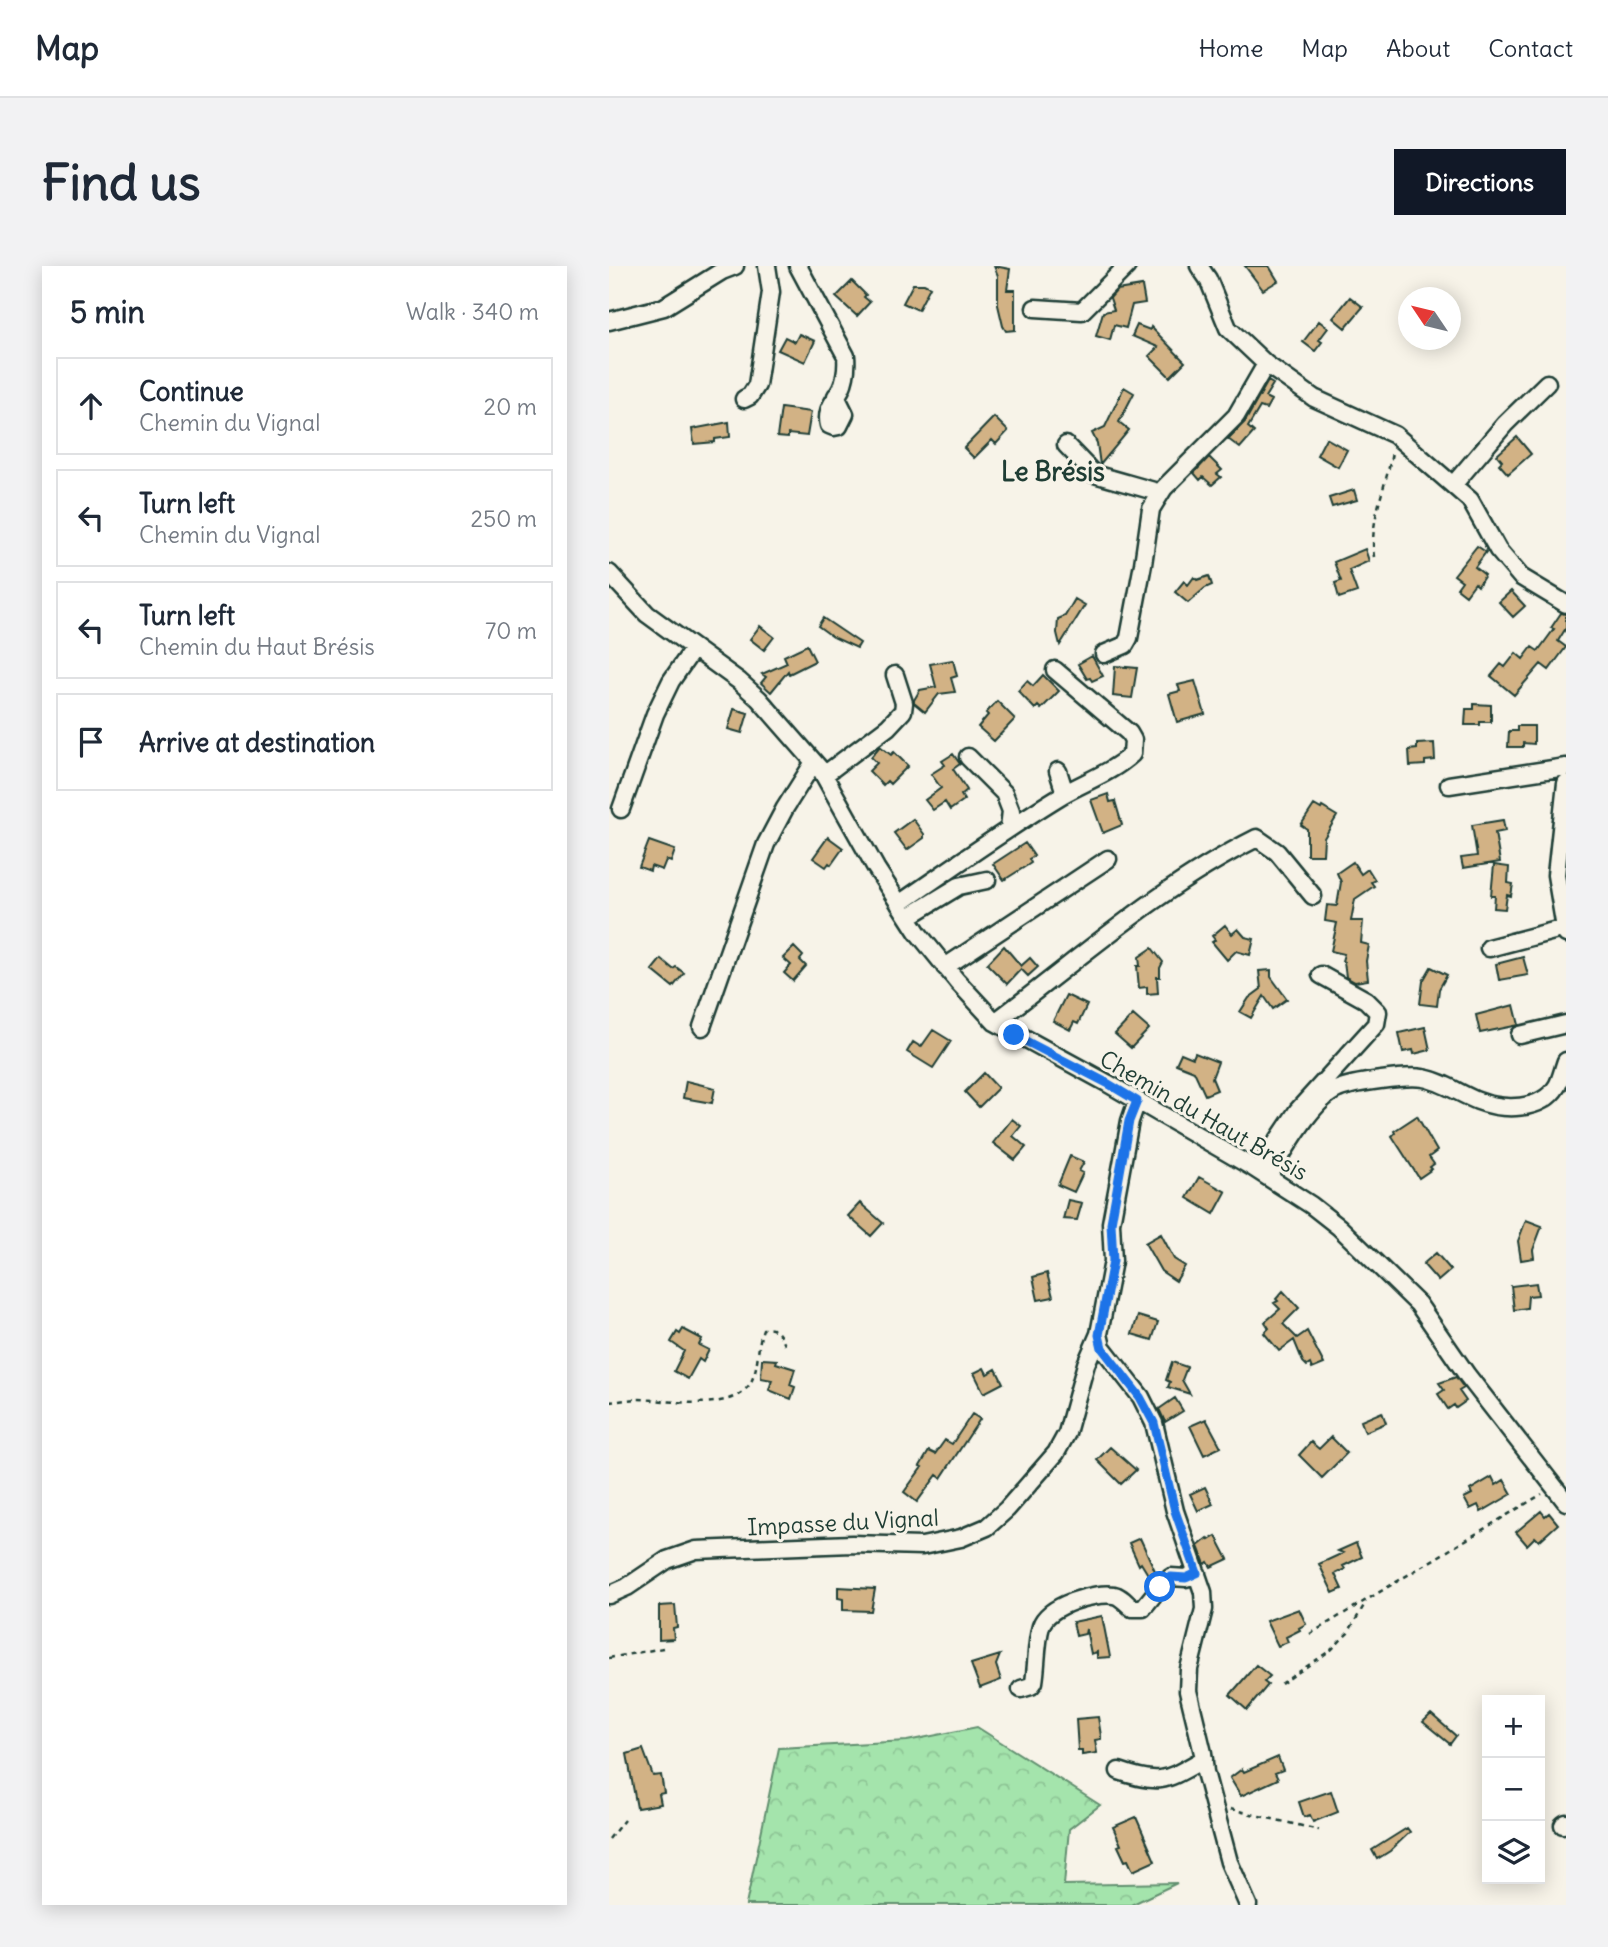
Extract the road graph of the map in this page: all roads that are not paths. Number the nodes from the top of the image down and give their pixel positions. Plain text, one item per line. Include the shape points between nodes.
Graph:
1 (735, 266) edge
2 (767, 266) edge
3 (798, 266) edge
4 (1127, 266) edge
5 (1199, 266) edge
6 (1035, 308) dead end
7 (609, 321) edge
8 (1266, 364) junction
9 (1547, 383) dead end
10 (836, 396) dead end
11 (744, 398) dead end
12 (1066, 445) dead end
13 (1453, 485) junction
14 (1161, 492) junction
15 (609, 573) edge
16 (1566, 604) edge
17 (694, 648) junction
18 (1104, 654) dead end
19 (1055, 670) dead end
20 (895, 675) dead end
21 (968, 757) dead end
22 (1566, 767) edge
23 (819, 768) junction
24 (1058, 771) dead end
25 (1566, 783) edge
26 (1449, 785) dead end
27 (1065, 793) junction
28 (621, 809) dead end
29 (1009, 829) junction
30 (1108, 859) dead end
31 (986, 880) dead end
32 (1313, 896) dead end
33 (903, 910) junction
34 (1565, 931) edge
35 (1489, 948) dead end
36 (945, 967) junction
37 (1321, 975) dead end
38 (995, 1022) junction
39 (1566, 1024) edge
40 (702, 1027) dead end
41 (1520, 1035) dead end
42 (1566, 1061) edge
43 (1137, 1101) junction
44 (1263, 1174) junction
45 (1099, 1335) junction
46 (1566, 1502) edge
47 (1197, 1573) junction
48 (609, 1595) edge
49 (1021, 1689) dead end
50 (1204, 1759) junction
51 (1119, 1771) dead end
52 (1248, 1905) edge

1 - 7 street via 664,307
2 - 11 street via 771,292 757,385 754,393
3 - 10 street via 846,356 847,370
4 - 6 street via 1082,311
5 - 8 street via 1228,328
8 - 13 street via 1314,398 1395,435
8 - 14 street via 1236,416
9 - 13 street
12 - 14 street via 1094,474
13 - 16 street via 1471,500 1498,550 1521,577
14 - 18 street via 1151,509 1129,638 1125,645
15 - 17 street, Chemin du Haut Brésis via 647,614
17 - 23 street, Chemin du Haut Brésis via 759,699
17 - 28 street via 655,714
19 - 27 street via 1121,724 1133,740 1132,754 1122,764
20 - 23 street via 904,703 898,718
21 - 29 street via 1004,793 1011,811
22 - 26 street
23 - 33 street, Chemin du Haut Brésis
23 - 40 street via 785,808 767,844
24 - 27 street
25 - 34 street via 1556,875
27 - 29 street
29 - 33 street
30 - 36 street
31 - 33 street via 959,886
32 - 38 street via 1277,852 1257,838 1212,860 1146,905
33 - 36 street, Chemin du Haut Brésis
34 - 35 street
36 - 38 street, Chemin du Haut Brésis
37 - 44 street via 1366,1000 1378,1012 1376,1024 1298,1110
38 - 43 street, Chemin du Haut Brésis
39 - 41 street
42 - 44 street via 1549,1096 1526,1106 1504,1108 1480,1102 1423,1078 1335,1089 1310,1113
43 - 44 street, Chemin du Haut Brésis
43 - 45 street, Impasse du Vignal via 1129,1121 1111,1223 1113,1261
44 - 46 street, Chemin du Haut Brésis via 1339,1227 1418,1304
45 - 47 street via 1102,1348 1154,1423 1175,1511
45 - 48 street, Impasse du Vignal via 1056,1453 987,1527 922,1546 696,1550 667,1560
47 - 49 street via 1171,1577 1143,1608 1132,1608 1114,1595 1064,1604 1041,1625 1034,1682
47 - 50 street via 1204,1609 1188,1691
50 - 51 street via 1166,1780 1145,1780
50 - 52 street via 1229,1862

